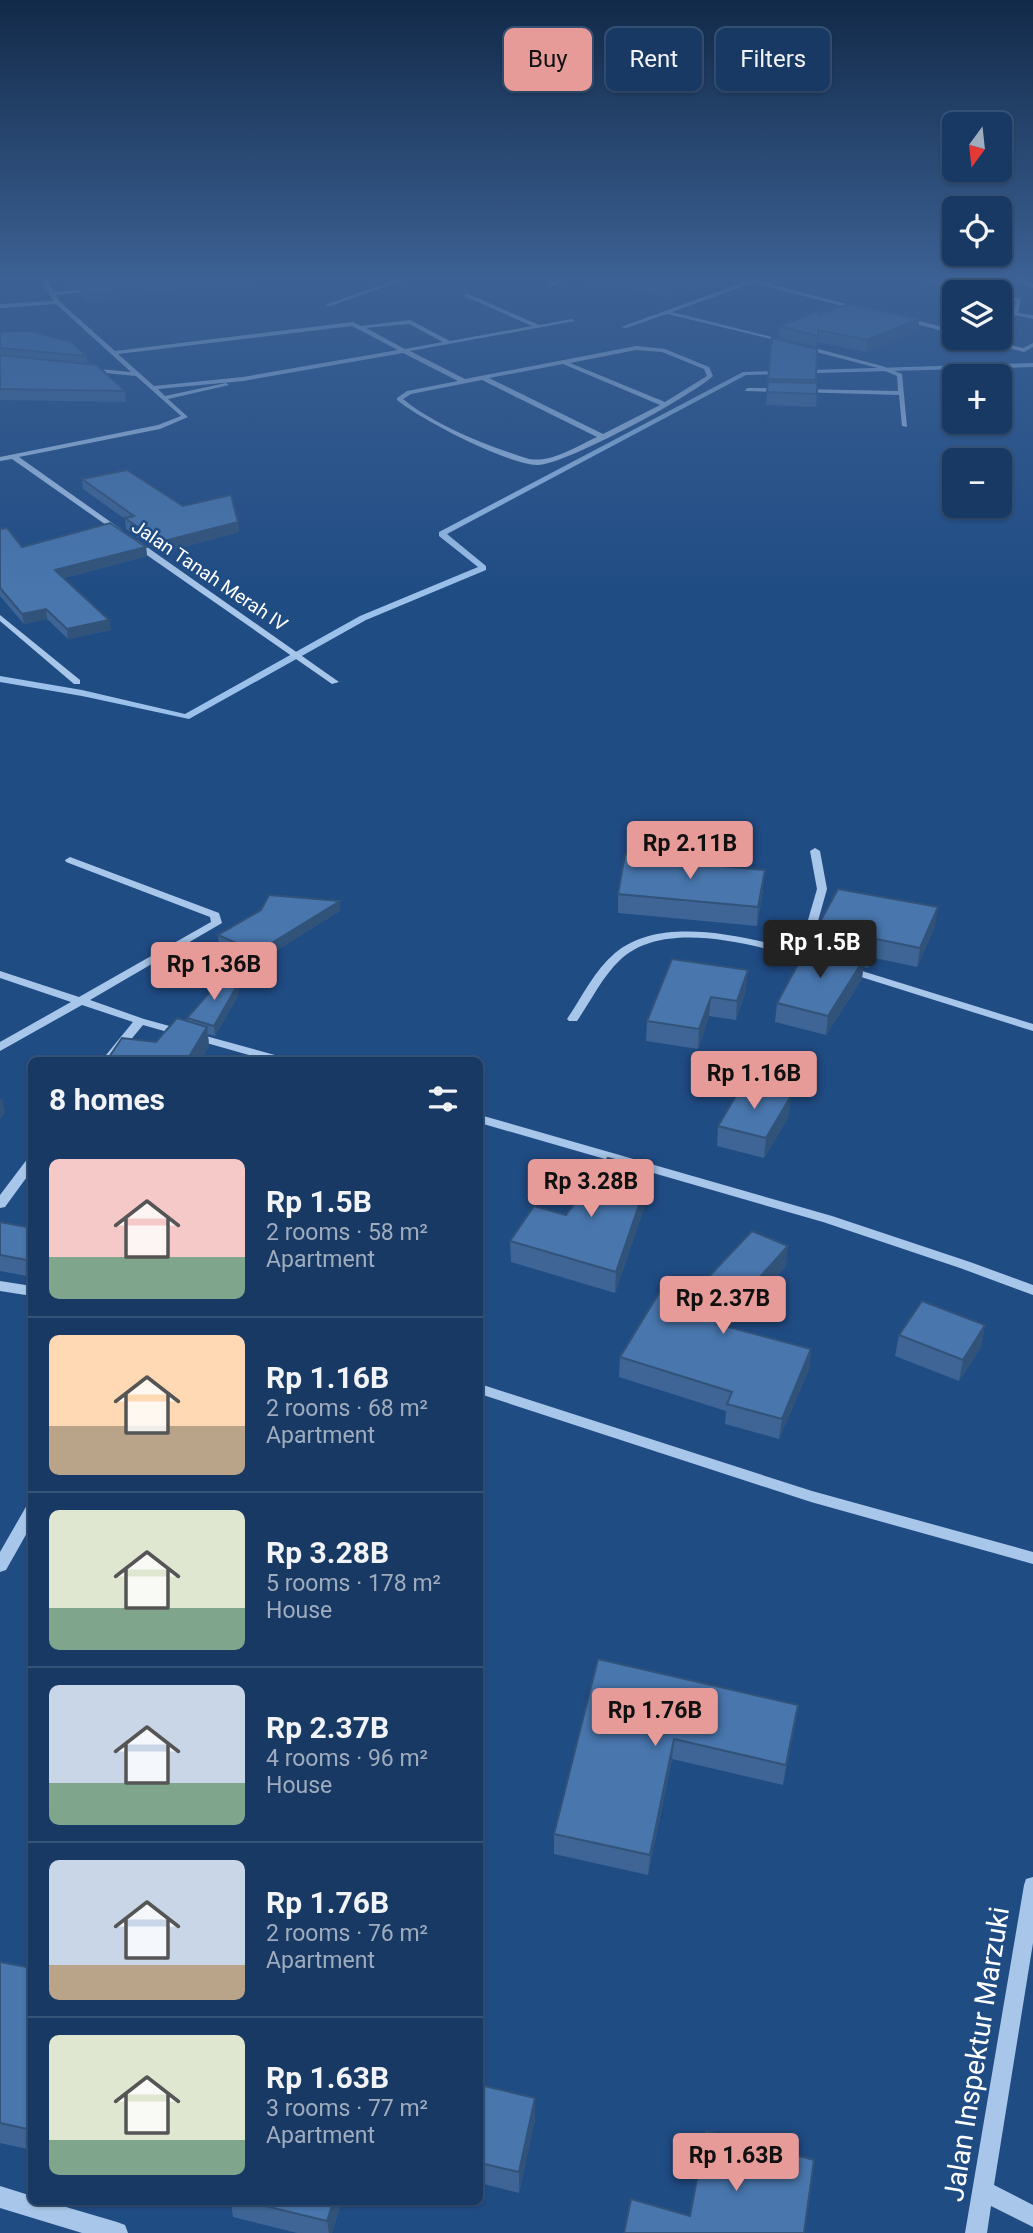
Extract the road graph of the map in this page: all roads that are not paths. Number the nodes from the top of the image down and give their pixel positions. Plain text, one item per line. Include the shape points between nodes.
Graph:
1 (147, 383) edge
2 (200, 383) edge
3 (231, 383) edge
4 (459, 383) edge
5 (494, 383) edge
6 (614, 383) edge
7 (703, 383) edge
8 (901, 383) edge
9 (152, 388) junction
10 (747, 390) dead end
11 (902, 393) junction
12 (162, 398) junction
13 (664, 404) junction
14 (905, 426) dead end
15 (601, 436) junction
16 (13, 456) junction
17 (0, 459) edge
18 (0, 617) edge
19 (77, 682) dead end
20 (335, 682) dead end
21 (815, 851) dead end
22 (70, 860) dead end
23 (803, 955) junction
24 (0, 974) edge
25 (80, 1002) junction
26 (573, 1019) dead end
27 (140, 1021) junction
28 (1033, 1028) edge
29 (0, 1046) edge
30 (110, 1057) edge
31 (267, 1057) edge
32 (483, 1120) edge
33 (28, 1166) edge
34 (0, 1204) edge
35 (0, 1286) edge
36 (28, 1290) edge
37 (1033, 1290) edge
38 (483, 1390) edge
39 (28, 1516) edge
40 (1033, 1558) edge
41 (0, 1566) edge
42 (1032, 1888) edge
43 (982, 2190) junction
44 (0, 2197) edge
45 (1033, 2216) edge
46 (117, 2233) edge
47 (976, 2233) edge

1 - 9 street
2 - 9 street
3 - 12 street
4 - 15 street via 399,399 527,463 550,461
5 - 15 street
6 - 13 street
7 - 13 street
8 - 11 street
9 - 12 street
10 - 11 street
11 - 14 street
12 - 16 street via 184,419
13 - 15 street
16 - 17 street
16 - 20 street, Jalan Tanah Merah IV
18 - 19 street
21 - 23 street via 821,889
22 - 25 street via 217,919 212,928
23 - 26 street via 691,934 641,942 617,958
23 - 28 street
24 - 25 street
25 - 27 street
25 - 29 street
27 - 30 street
27 - 31 street
32 - 37 street via 837,1221
33 - 34 street
35 - 36 street
38 - 40 street via 811,1496
39 - 41 street
42 - 43 street, Jalan Inspektur Marzuki
43 - 45 street
43 - 47 street, Jalan Inspektur Marzuki
44 - 46 street

